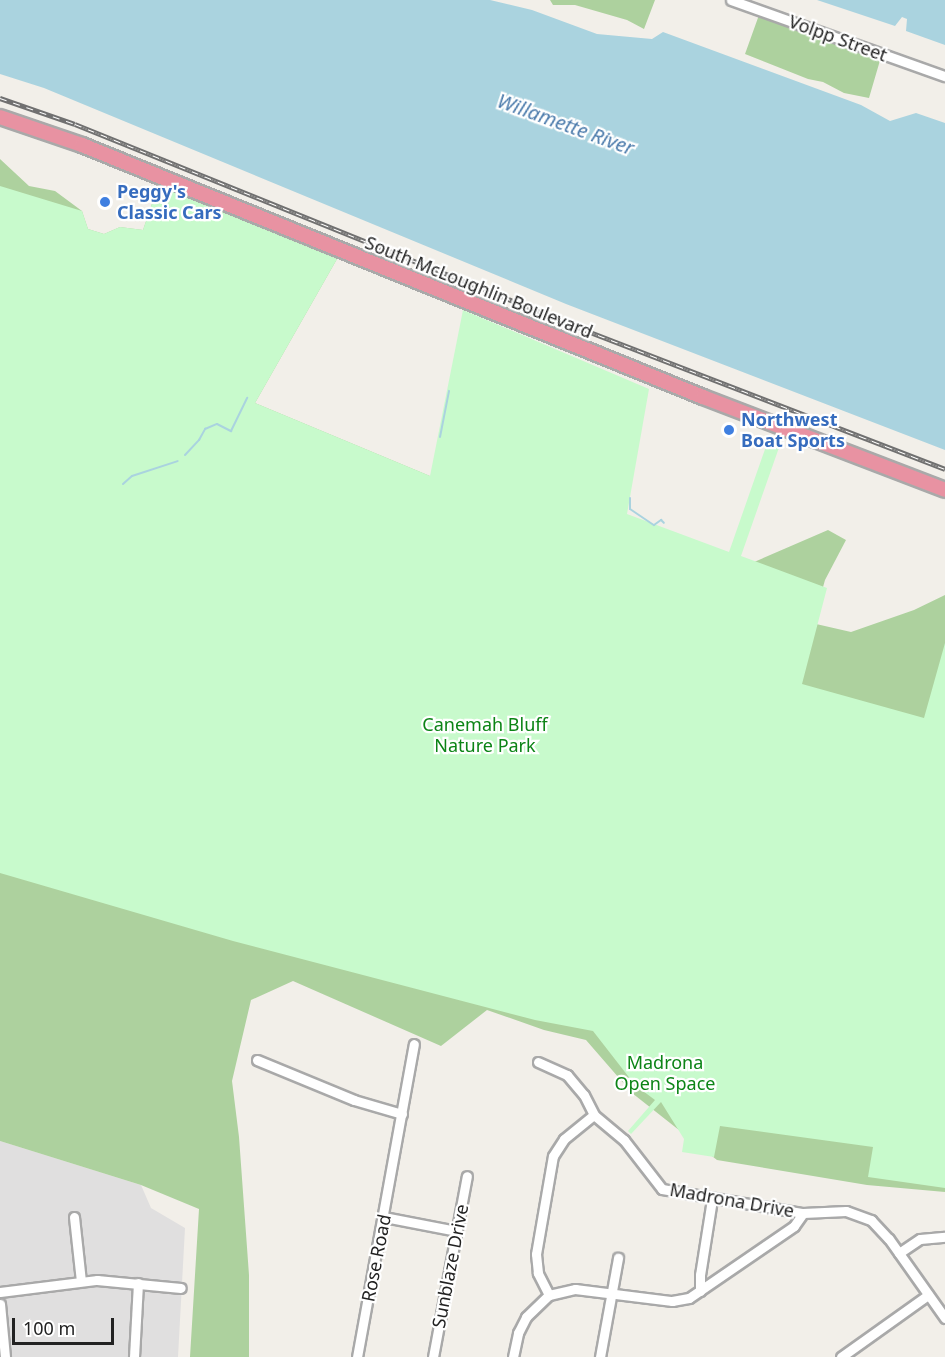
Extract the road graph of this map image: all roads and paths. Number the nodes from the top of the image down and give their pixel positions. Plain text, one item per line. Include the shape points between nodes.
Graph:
1 (731, 0) edge
2 (945, 76) edge
3 (0, 117) edge
4 (945, 490) edge
5 (414, 1044) dead end
6 (257, 1060) dead end
7 (538, 1062) dead end
8 (402, 1114) junction
9 (594, 1115) junction
10 (467, 1176) dead end
11 (712, 1199) junction
12 (803, 1213) junction
13 (74, 1217) dead end
14 (384, 1217) junction
15 (457, 1231) junction
16 (945, 1238) edge
17 (899, 1253) junction
18 (618, 1258) dead end
19 (81, 1281) junction
20 (138, 1283) junction
21 (181, 1288) dead end
22 (0, 1292) edge
23 (700, 1292) junction
24 (612, 1293) junction
25 (549, 1295) junction
26 (928, 1295) junction
27 (0, 1304) edge
28 (945, 1318) edge
29 (5, 1357) edge
30 (134, 1357) edge
31 (357, 1357) edge
32 (433, 1357) edge
33 (513, 1357) edge
34 (600, 1357) edge
35 (841, 1357) edge

1 - 2 street, Volpp Street
3 - 4 highway, South McLoughlin Boulevard via 82,145 703,397
5 - 8 street, Rose Road
6 - 8 street via 354,1100
7 - 9 street, Madrona Drive via 567,1075
8 - 14 street, Rose Road
9 - 11 street, Madrona Drive via 624,1140 662,1189
9 - 25 street via 564,1139 552,1156 536,1254 538,1273
10 - 15 street, Sunblaze Drive
11 - 12 street, Madrona Drive
11 - 23 street
12 - 17 street, Madrona Drive via 840,1211 863,1215 878,1226
12 - 23 street via 794,1226
13 - 19 street
14 - 15 street
14 - 31 street, Rose Road
15 - 32 street, Sunblaze Drive
16 - 17 street via 920,1239
17 - 26 street
18 - 24 street
19 - 20 street
19 - 22 street
20 - 21 street
20 - 30 street
23 - 24 street via 672,1301
24 - 25 street via 575,1289
24 - 34 street
25 - 33 street via 526,1317
26 - 28 street
26 - 35 street
27 - 29 street

